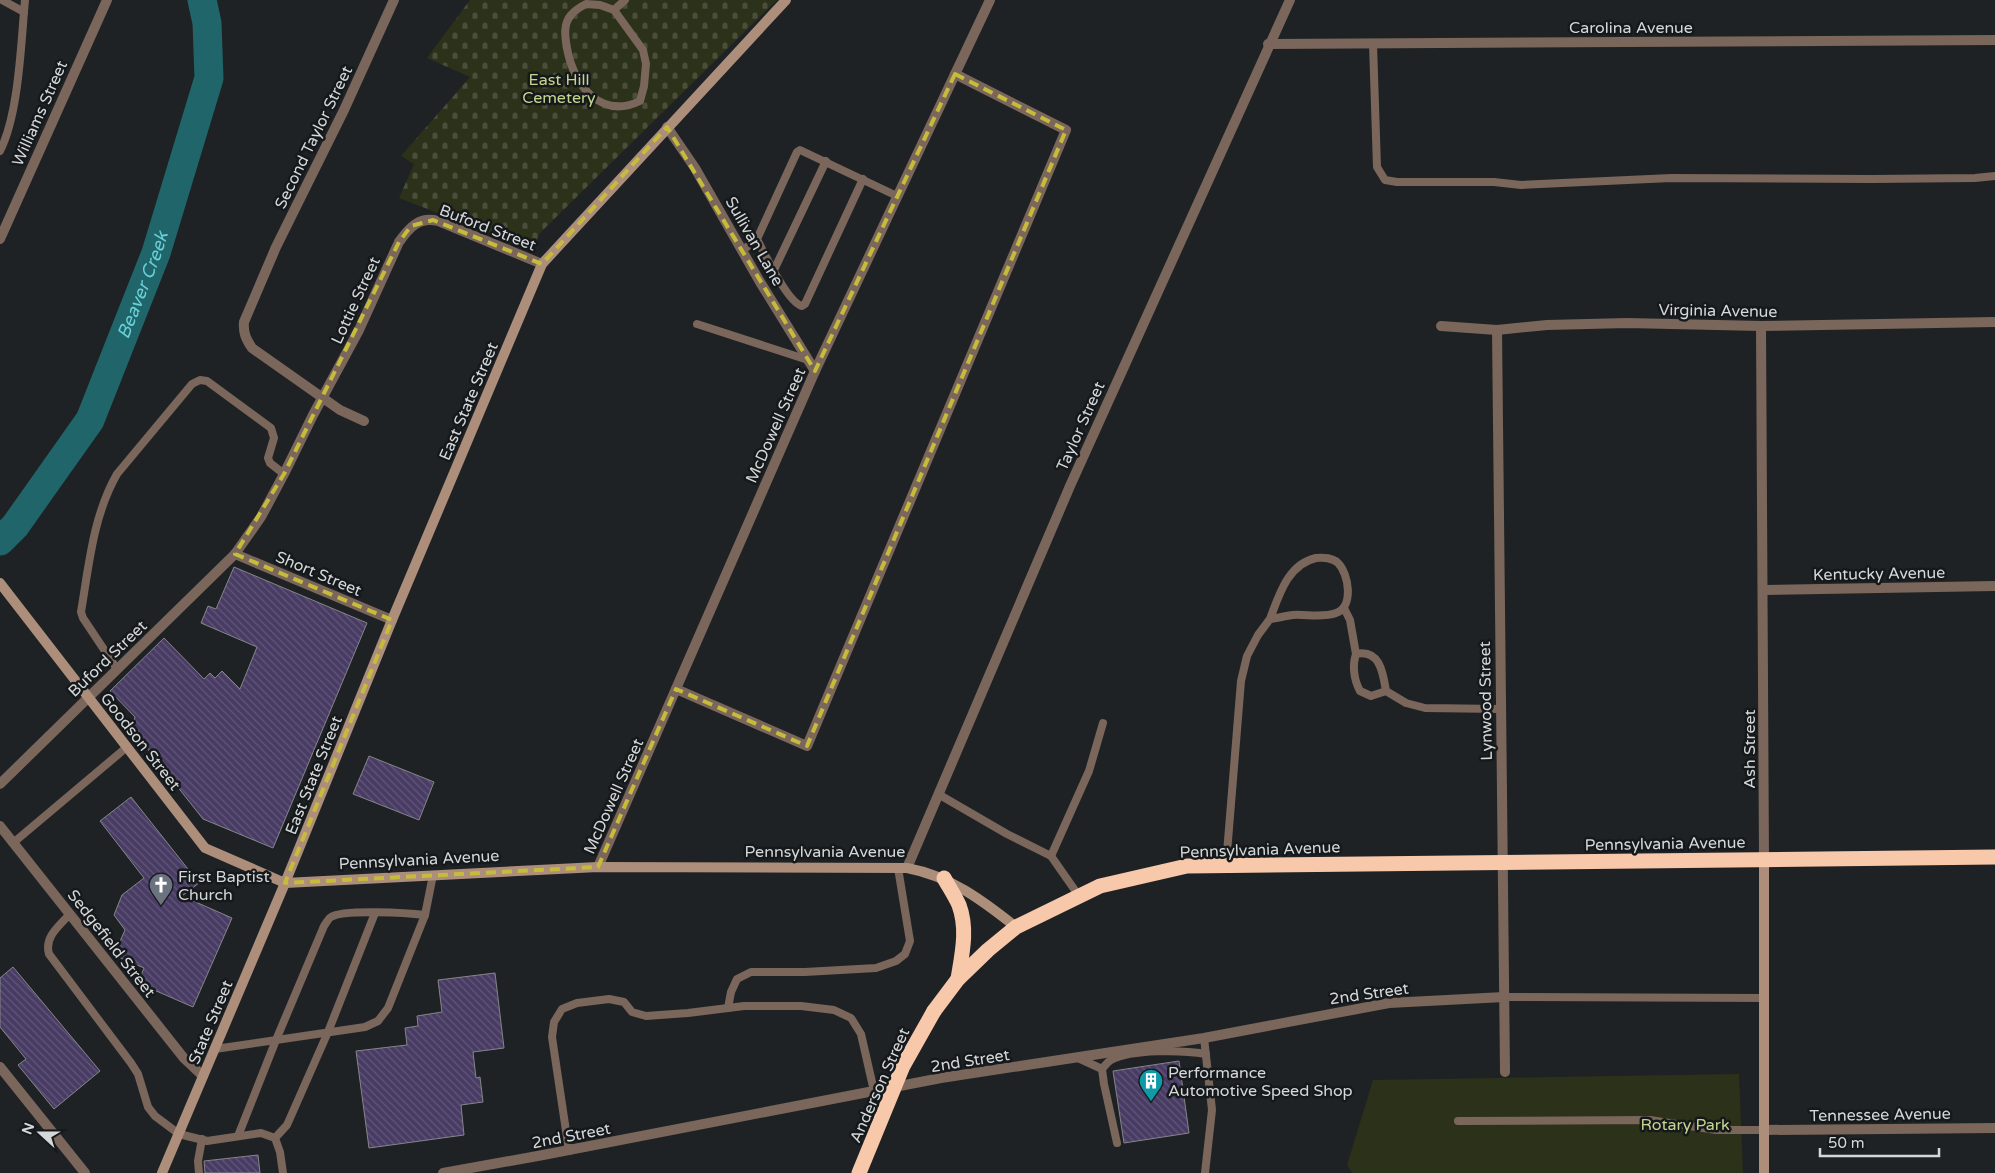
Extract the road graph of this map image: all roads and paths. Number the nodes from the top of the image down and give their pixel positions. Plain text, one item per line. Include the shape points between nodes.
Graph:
1 (2, 0) edge
2 (25, 0) edge
3 (107, 0) edge
4 (394, 0) edge
5 (625, 0) edge
6 (786, 0) edge
7 (990, 0) edge
8 (1290, 0) edge
9 (614, 10) junction
10 (24, 12) junction
11 (1995, 40) edge
12 (1268, 44) junction
13 (1373, 44) junction
14 (955, 74) junction
15 (667, 127) junction
16 (0, 151) edge
17 (826, 161) junction
18 (1995, 176) edge
19 (863, 179) junction
20 (897, 196) junction
21 (422, 221) joint
22 (0, 239) edge
23 (757, 239) junction
24 (743, 250) junction
25 (542, 264) junction
26 (774, 270) junction
27 (1995, 322) edge
28 (697, 324) dead end
29 (1441, 326) dead end
30 (1761, 326) junction
31 (1497, 330) junction
32 (808, 360) junction
33 (815, 371) junction
34 (322, 398) junction
35 (364, 421) dead end
36 (284, 474) junction
37 (235, 554) junction
38 (0, 583) edge
39 (1995, 586) edge
40 (1764, 590) junction
41 (1344, 608) junction
42 (392, 620) junction
43 (1270, 620) junction
44 (1356, 654) junction
45 (117, 669) junction
46 (676, 689) junction
47 (1386, 691) junction
48 (88, 697) junction
49 (1500, 708) junction
50 (1104, 723) dead end
51 (127, 747) junction
52 (0, 784) edge
53 (938, 794) junction
54 (0, 826) edge
55 (13, 843) junction
56 (1051, 856) junction
57 (1995, 856) edge
58 (1764, 859) junction
59 (1502, 862) junction
60 (1226, 865) junction
61 (598, 868) junction
62 (902, 868) junction
63 (433, 876) junction
64 (944, 878) junction
65 (285, 883) junction
66 (1079, 896) junction
67 (375, 913) junction
68 (70, 914) junction
69 (425, 915) junction
70 (1016, 927) junction
71 (958, 979) junction
72 (1504, 997) junction
73 (1764, 998) junction
74 (728, 1008) junction
75 (328, 1032) junction
76 (1204, 1038) junction
77 (276, 1040) junction
78 (215, 1049) junction
79 (1206, 1054) junction
80 (1078, 1058) junction
81 (0, 1067) edge
82 (1102, 1069) junction
83 (1505, 1072) dead end
84 (203, 1076) junction
85 (874, 1091) junction
86 (1458, 1121) dead end
87 (1995, 1128) edge
88 (1764, 1130) junction
89 (179, 1134) junction
90 (238, 1136) junction
91 (275, 1138) junction
92 (202, 1139) junction
93 (1117, 1143) dead end
94 (568, 1150) junction
95 (498, 1168) edge
96 (85, 1173) edge
97 (162, 1173) edge
98 (199, 1173) edge
99 (283, 1173) edge
100 (443, 1173) edge
101 (859, 1173) edge
102 (1205, 1173) edge
103 (1764, 1173) edge

1 - 10 lane
2 - 10 lane
3 - 22 street, Williams Street
4 - 34 street, Second Taylor Street via 257,287 244,322 246,340 252,348
5 - 9 lane
6 - 15 main road, East State Street
7 - 14 street, McDowell Street
8 - 12 street, Taylor Street
9 - 9 lane via 643,50 646,64 640,100 630,106 604,104 583,88 572,68 565,39 570,16 578,8 586,4
10 - 16 lane via 13,106
11 - 13 street, Carolina Avenue
12 - 13 street, Carolina Avenue
12 - 53 street, Taylor Street via 1070,486
13 - 18 lane via 1377,167 1384,180 1521,185 1671,178
14 - 20 street, McDowell Street
14 - 46 street via 1066,130 807,746
15 - 24 street, Sullivan Lane
15 - 25 main road, East State Street
17 - 19 lane
17 - 23 lane via 803,150 797,152
17 - 26 lane
19 - 20 lane
19 - 26 lane via 805,304 802,306 795,302
20 - 33 street, McDowell Street
21 - 25 street, Buford Street via 438,221
21 - 34 street, Lottie Street via 411,226 399,242 359,330
23 - 24 lane
23 - 26 lane
24 - 32 street, Sullivan Lane
25 - 42 main road, East State Street
27 - 30 street, Virginia Avenue
28 - 32 lane
29 - 31 street, Virginia Avenue
30 - 31 street, Virginia Avenue via 1627,323
30 - 40 street, Ash Street
31 - 49 street, Lynwood Street
32 - 33 street, Sullivan Lane
33 - 46 street, McDowell Street
34 - 35 street
34 - 36 street, Lottie Street
36 - 37 street, Lottie Street via 261,517
36 - 45 lane via 268,458 274,438 271,428 207,381 192,384 117,474 96,525 81,612
37 - 42 street, Short Street
37 - 45 street, Buford Street
38 - 48 main road, Goodson Street
39 - 40 street, Kentucky Avenue
40 - 58 street, Ash Street
41 - 43 lane via 1336,613 1291,615
41 - 43 lane via 1348,595 1345,574 1337,562 1323,556 1308,560 1292,572
41 - 44 lane via 1350,620
42 - 65 main road, East State Street
43 - 60 lane via 1247,656 1241,681
44 - 47 lane via 1374,656 1382,667
44 - 47 lane via 1355,682 1360,691 1371,696
45 - 48 street, Buford Street
46 - 61 street, McDowell Street
47 - 49 lane via 1406,703 1425,708
48 - 51 main road, Goodson Street
48 - 52 street, Buford Street
49 - 59 street, Lynwood Street
50 - 56 lane via 1089,771
51 - 55 lane
51 - 65 main road, Goodson Street via 205,848
53 - 56 lane
53 - 62 street, Taylor Street
54 - 55 street, Sedgefield Street
55 - 68 street, Sedgefield Street
56 - 66 lane
57 - 58 highway, Pennsylvania Avenue
58 - 59 highway, Pennsylvania Avenue
58 - 73 main road, Ash Street
59 - 60 highway, Pennsylvania Avenue
59 - 72 street, Lynwood Street
60 - 66 highway, Pennsylvania Avenue via 1187,866 1100,886
61 - 62 main road, Pennsylvania Avenue
61 - 63 main road, Pennsylvania Avenue
62 - 64 main road, Pennsylvania Avenue
62 - 74 lane via 910,942 905,954 876,968 750,972 738,979
63 - 65 main road, Pennsylvania Avenue
63 - 69 lane
64 - 70 main road, Pennsylvania Avenue via 968,891
64 - 71 highway via 962,915 964,940
65 - 78 main road, State Street
66 - 70 highway, Pennsylvania Avenue
67 - 69 lane
67 - 75 lane
67 - 77 lane via 341,913 331,917 324,926
68 - 84 street, Sedgefield Street via 183,1057
68 - 89 lane via 48,940 49,954 131,1063 155,1116
69 - 75 lane via 388,1008 378,1021 365,1027
70 - 71 highway, Anderson Street
71 - 101 highway, Anderson Street, bridge via 934,1011 903,1066
72 - 73 lane
72 - 76 street, 2nd Street via 1389,1003
72 - 83 street, Lynwood Street
73 - 88 main road, Ash Street
74 - 85 lane via 801,1006 834,1010 851,1018 862,1034
74 - 94 lane via 646,1016 632,1012 624,1002 609,999 577,1003 562,1009 554,1022 552,1037
75 - 77 lane
75 - 91 lane via 287,1125
76 - 79 lane
76 - 80 street, 2nd Street
77 - 78 lane
77 - 90 lane
78 - 84 main road, State Street
79 - 82 lane via 1178,1051 1129,1055 1110,1061
79 - 102 lane via 1212,1110
80 - 82 lane
80 - 85 street, 2nd Street
81 - 96 street
82 - 93 lane
84 - 89 main road, State Street
85 - 94 street, 2nd Street
86 - 88 lane via 1650,1120 1716,1130
87 - 88 street, Tennessee Avenue
88 - 103 main road, Ash Street
89 - 92 lane
89 - 97 main road, State Street
90 - 91 lane via 261,1133
90 - 92 lane
91 - 99 lane
92 - 98 lane
94 - 95 street, 2nd Street
95 - 100 street, 2nd Street

